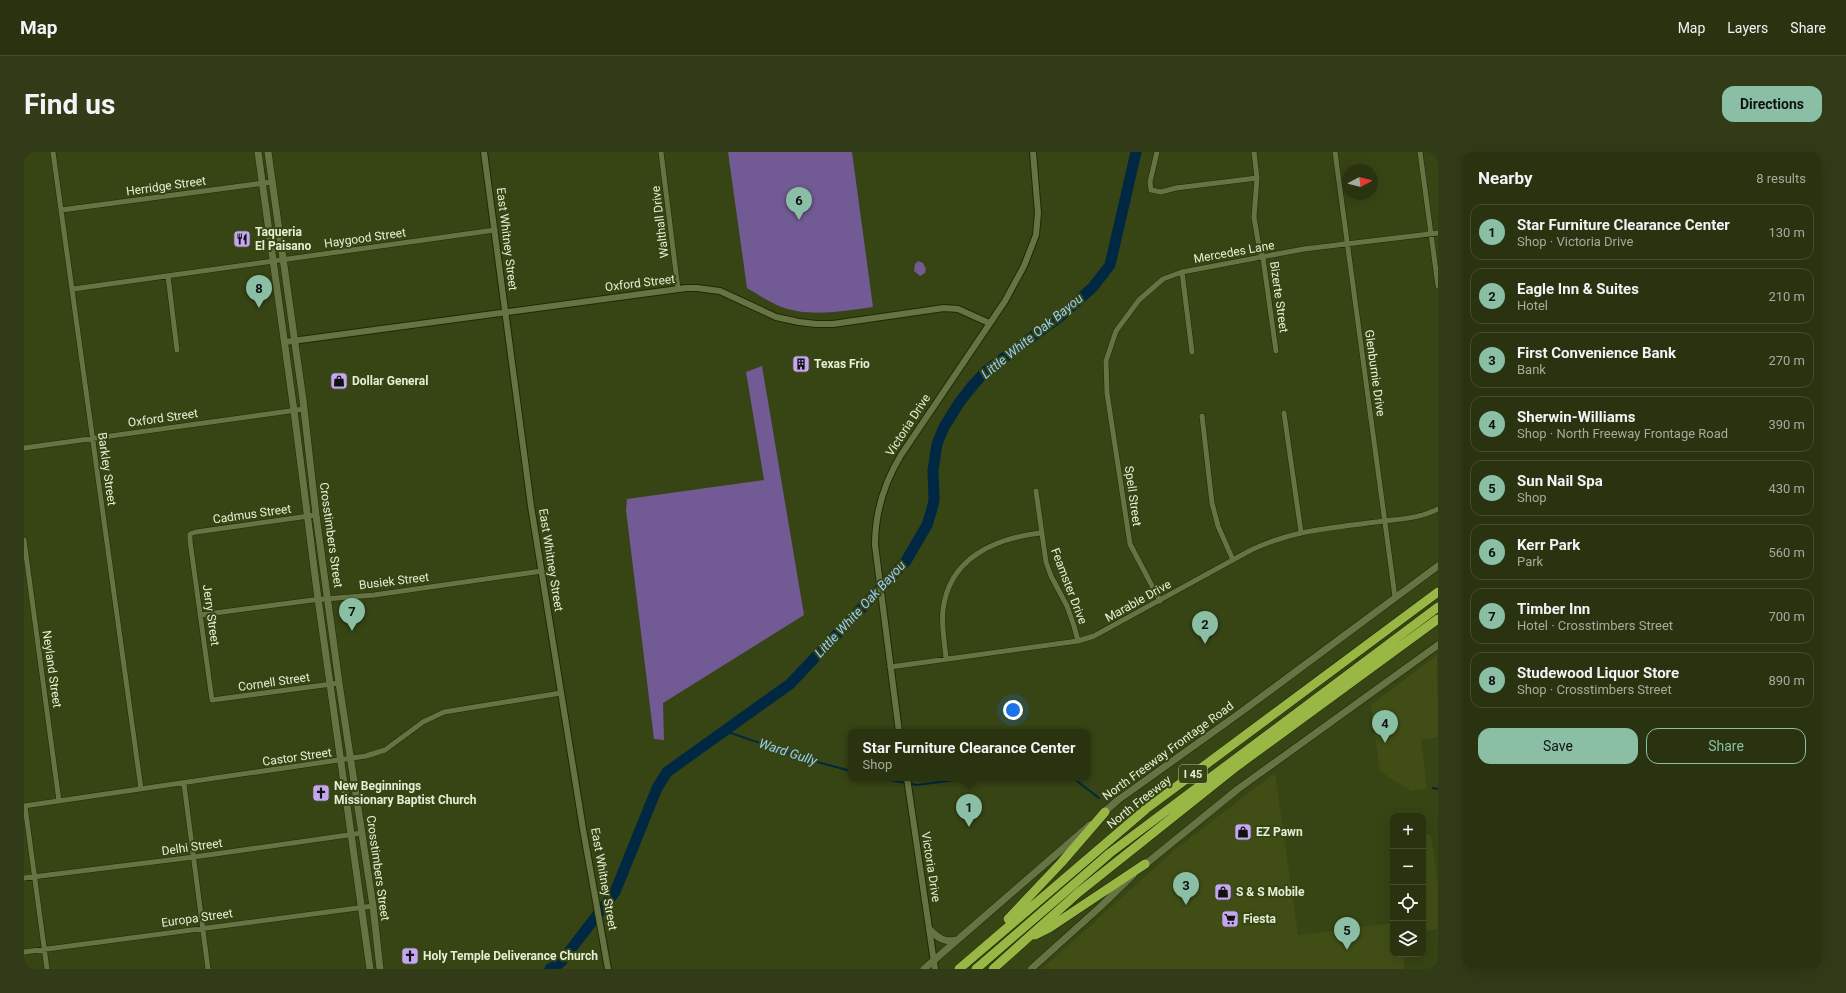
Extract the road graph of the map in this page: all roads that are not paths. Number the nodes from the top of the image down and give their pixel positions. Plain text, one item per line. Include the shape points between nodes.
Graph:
1 (53, 152) edge
2 (258, 152) edge
3 (268, 152) edge
4 (484, 152) edge
5 (661, 152) edge
6 (1033, 152) edge
7 (1157, 152) edge
8 (1254, 152) edge
9 (1335, 152) edge
10 (1420, 152) edge
11 (1257, 178) junction
12 (272, 182) junction
13 (263, 184) junction
14 (61, 210) junction
15 (495, 230) junction
16 (1431, 233) junction
17 (1438, 233) edge
18 (1347, 244) junction
19 (1263, 258) junction
20 (282, 259) junction
21 (273, 261) junction
22 (1182, 272) junction
23 (168, 276) junction
24 (1438, 286) edge
25 (72, 289) junction
26 (678, 289) junction
27 (505, 312) junction
28 (989, 323) junction
29 (294, 341) junction
30 (285, 342) junction
31 (177, 350) dead end
32 (1276, 351) dead end
33 (1192, 352) dead end
34 (1106, 385) joint
35 (304, 409) junction
36 (294, 411) junction
37 (1284, 413) dead end
38 (1202, 416) dead end
39 (93, 438) junction
40 (24, 448) edge
41 (1036, 491) dead end
42 (1438, 509) edge
43 (316, 515) junction
44 (307, 516) junction
45 (1384, 521) junction
46 (1301, 532) junction
47 (1041, 533) junction
48 (190, 534) joint
49 (24, 540) edge
50 (1233, 560) junction
51 (1438, 566) edge
52 (542, 571) junction
53 (1438, 592) edge
54 (1395, 597) junction
55 (328, 598) junction
56 (318, 599) junction
57 (1160, 600) junction
58 (1438, 607) edge
59 (200, 615) junction
60 (1438, 618) edge
61 (1078, 641) junction
62 (1438, 645) edge
63 (946, 659) junction
64 (890, 667) junction
65 (339, 683) junction
66 (330, 685) junction
67 (561, 694) junction
68 (212, 700) joint
69 (899, 729) edge
70 (350, 759) junction
71 (341, 760) junction
72 (907, 781) edge
73 (184, 784) junction
74 (141, 789) junction
75 (59, 801) junction
76 (25, 806) edge
77 (1105, 812) junction
78 (362, 833) junction
79 (352, 835) junction
80 (194, 857) junction
81 (1144, 864) junction
82 (35, 877) junction
83 (24, 878) edge
84 (373, 906) junction
85 (362, 907) junction
86 (203, 927) junction
87 (930, 930) junction
88 (1027, 938) junction
89 (957, 940) junction
90 (44, 949) junction
91 (24, 952) edge
92 (977, 952) junction
93 (934, 960) junction
94 (47, 969) edge
95 (208, 969) edge
96 (370, 969) edge
97 (380, 969) edge
98 (608, 969) edge
99 (924, 969) edge
100 (935, 969) edge
101 (959, 969) edge
102 (976, 969) edge
103 (992, 969) edge
104 (1031, 969) edge

1 - 14 street, Barkley Street
2 - 13 main road, Crosstimbers Street
3 - 12 main road, Crosstimbers Street
4 - 15 street, East Whitney Street
5 - 26 street, Walthall Drive
6 - 28 street, Victoria Drive via 1038,192 1036,236 1017,282
7 - 11 street via 1150,182 1151,190 1161,192
8 - 11 street, Bizerte Street
9 - 18 street, Glenburnie Drive
10 - 16 street
11 - 19 street, Bizerte Street via 1254,217
12 - 13 street, Herridge Street
12 - 20 main road, Crosstimbers Street
13 - 14 street, Herridge Street
13 - 21 main road, Crosstimbers Street
14 - 25 street, Barkley Street
15 - 20 street, Haygood Street
15 - 27 street, East Whitney Street
16 - 17 street, Mercedes Lane
16 - 18 street, Mercedes Lane
16 - 24 street
18 - 19 street, Mercedes Lane via 1304,249
18 - 45 street, Glenburnie Drive
19 - 22 street, Mercedes Lane via 1238,260
19 - 32 street, Bizerte Street
20 - 21 street, Haygood Street
20 - 29 main road, Crosstimbers Street
21 - 23 street, Haygood Street
21 - 30 main road, Crosstimbers Street
22 - 33 street
22 - 34 street, Mercedes Lane via 1163,279 1151,288 1123,319 1106,361
23 - 25 street, Haygood Street
23 - 31 street
25 - 39 street, Barkley Street
26 - 27 street, Oxford Street
26 - 28 street, Oxford Street via 720,291 776,317 799,322 833,324 944,308 958,309
27 - 29 street, Oxford Street
27 - 52 street, East Whitney Street
28 - 64 street, Victoria Drive via 901,455 890,475 880,503 875,526
29 - 30 street, Oxford Street
29 - 35 main road, Crosstimbers Street
30 - 36 main road, Crosstimbers Street
34 - 57 street, Spell Street via 1130,544
35 - 36 street, Oxford Street
35 - 43 main road, Crosstimbers Street
36 - 39 street, Oxford Street
36 - 44 main road, Crosstimbers Street
37 - 46 street
38 - 50 street via 1212,503 1218,526
39 - 40 street, Oxford Street
39 - 74 street, Barkley Street
41 - 47 street, Feamster Drive
42 - 45 street, Marable Drive via 1417,517
43 - 44 street, Cadmus Street
43 - 55 main road, Crosstimbers Street
44 - 48 street, Cadmus Street
44 - 56 main road, Crosstimbers Street
45 - 46 street, Marable Drive
45 - 54 street, Glenburnie Drive
46 - 50 street, Marable Drive via 1267,542
47 - 61 street, Feamster Drive via 1046,562 1067,606
47 - 63 street via 996,542 983,549 958,572 946,596 943,610
48 - 59 street, Jerry Street
49 - 75 street, Neyland Street
50 - 57 street, Marable Drive
51 - 54 main road, North Freeway Frontage Road
52 - 55 street, Busiek Street via 374,595
52 - 67 street, East Whitney Street
53 - 92 highway, North Freeway / I 45 via 1146,809
54 - 77 main road, North Freeway Frontage Road
55 - 56 street, Busiek Street
55 - 65 main road, Crosstimbers Street
56 - 59 street, Busiek Street
56 - 66 main road, Crosstimbers Street
57 - 61 street, Marable Drive via 1100,634
58 - 102 highway, North Freeway via 1110,853
59 - 68 street, Jerry Street
60 - 88 highway, I 45 via 1237,766 1079,892
61 - 63 street, Marable Drive
62 - 81 main road via 1238,789
63 - 64 street, Marable Drive
64 - 69 street, Victoria Drive
65 - 66 street, Cornell Street
65 - 70 main road, Crosstimbers Street
66 - 68 street, Cornell Street
66 - 71 main road, Crosstimbers Street
67 - 70 street, Castor Street via 444,712 422,722 385,750
67 - 98 street, East Whitney Street
70 - 71 street, Castor Street
70 - 78 main road, Crosstimbers Street
71 - 73 street, Castor Street
71 - 79 main road, Crosstimbers Street
72 - 87 street, Victoria Drive
73 - 74 street, Castor Street
73 - 80 street
74 - 75 street, Castor Street
75 - 76 street, Castor Street
76 - 82 street
77 - 89 main road, North Freeway Frontage Road
77 - 92 highway
78 - 79 street, Delhi Street
78 - 84 main road, Crosstimbers Street
79 - 80 street, Delhi Street
79 - 85 main road, Crosstimbers Street
80 - 82 street, Delhi Street
80 - 86 street
81 - 88 highway via 1049,928
81 - 104 main road
82 - 83 street, Delhi Street
82 - 90 street
84 - 85 street, Europa Street
84 - 97 main road, Crosstimbers Street
85 - 86 street, Europa Street
85 - 96 main road, Crosstimbers Street
86 - 90 street, Europa Street
86 - 95 street
87 - 89 main road via 937,937 949,942
87 - 93 street, Victoria Drive
88 - 103 highway, I 45
89 - 93 main road, North Freeway Frontage Road
90 - 91 street, Europa Street
90 - 94 street
92 - 101 highway, North Freeway / I 45
93 - 99 main road, North Freeway Frontage Road
93 - 100 street, Victoria Drive

